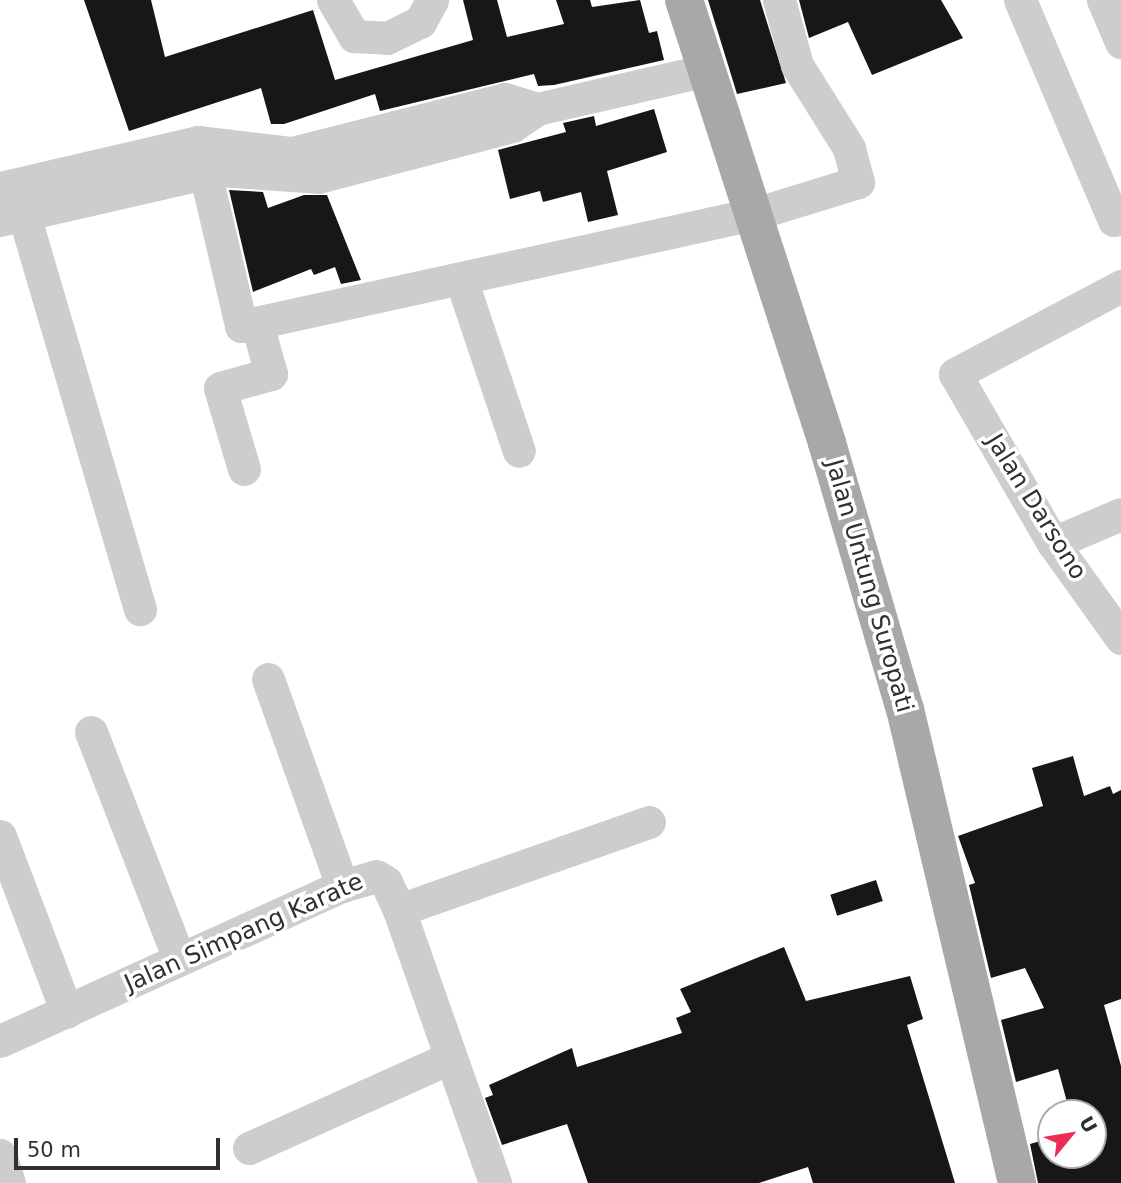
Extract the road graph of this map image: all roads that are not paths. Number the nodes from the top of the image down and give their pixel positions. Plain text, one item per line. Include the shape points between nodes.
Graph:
1 (333, 0) edge
2 (432, 0) edge
3 (684, 0) edge
4 (779, 0) edge
5 (1020, 0) edge
6 (1103, 0) edge
7 (1121, 42) edge
8 (707, 70) junction
9 (202, 158) junction
10 (0, 188) edge
11 (754, 214) junction
12 (12, 217) edge
13 (1121, 217) edge
14 (461, 282) junction
15 (1121, 286) edge
16 (257, 324) junction
17 (519, 451) dead end
18 (244, 469) dead end
19 (1121, 514) edge
20 (1053, 543) junction
21 (140, 608) dead end
22 (1121, 638) edge
23 (268, 679) dead end
24 (91, 732) dead end
25 (649, 822) dead end
26 (0, 836) edge
27 (342, 886) junction
28 (399, 910) junction
29 (179, 959) junction
30 (67, 1012) junction
31 (0, 1041) edge
32 (449, 1058) junction
33 (250, 1148) dead end
34 (0, 1155) edge
35 (9, 1183) edge
36 (495, 1183) edge
37 (1017, 1183) edge

1 - 2 street via 354,36 387,38 420,22
3 - 8 main road, Jalan Untung Suropati
4 - 11 street via 797,65 849,148 858,182
5 - 13 street via 1114,220
6 - 7 street
8 - 9 street via 537,109 505,99 292,153
8 - 11 main road, Jalan Untung Suropati
9 - 10 street
9 - 12 street
9 - 16 street via 241,326
11 - 14 street
11 - 37 main road, Jalan Untung Suropati via 905,709
12 - 21 street
14 - 16 street
14 - 17 street
15 - 20 street, Jalan Darsono via 955,374
16 - 18 street via 271,374 220,388
19 - 20 street
20 - 22 street, Jalan Darsono
23 - 27 street
24 - 29 street
25 - 28 street
26 - 30 street
27 - 28 street, Jalan Simpang Karate via 376,876 386,882
27 - 29 street, Jalan Simpang Karate
28 - 32 street, Jalan Simpang Karate
29 - 30 street, Jalan Simpang Karate
30 - 31 street, Jalan Simpang Karate
32 - 33 street
32 - 36 street, Jalan Simpang Karate
34 - 35 street

